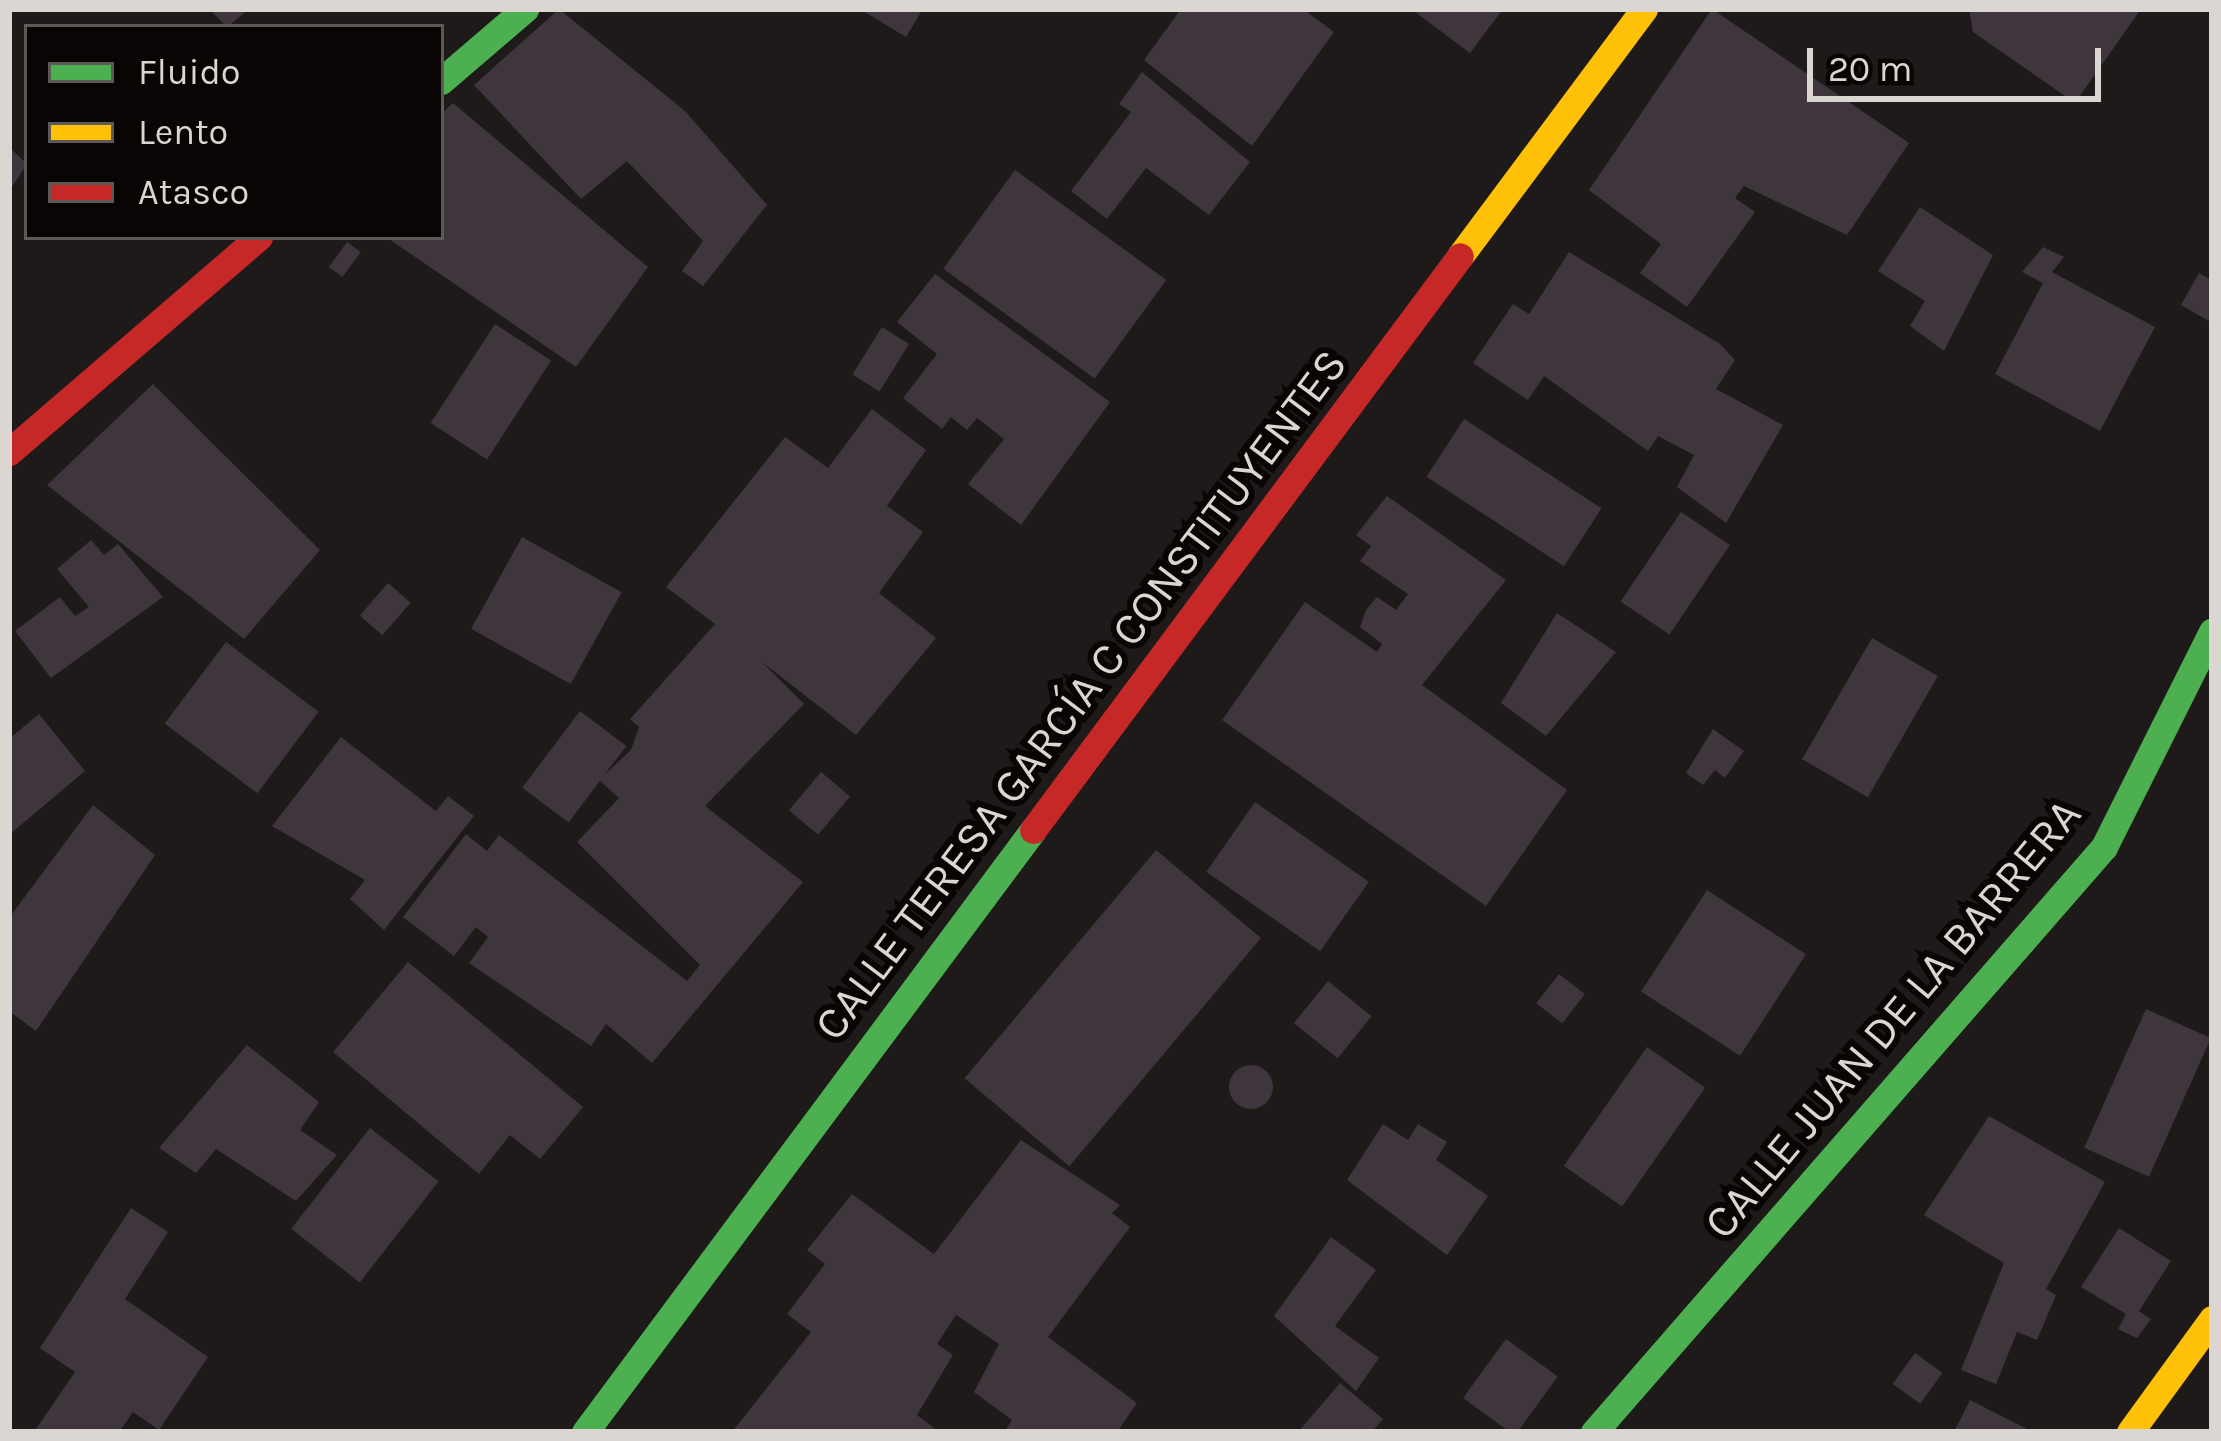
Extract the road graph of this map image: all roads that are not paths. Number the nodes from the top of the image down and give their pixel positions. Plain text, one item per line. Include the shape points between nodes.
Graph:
1 (524, 9) edge
2 (1644, 9) edge
3 (444, 78) edge
4 (256, 240) edge
5 (9, 452) edge
6 (2212, 631) edge
7 (2212, 1319) edge
8 (585, 1432) edge
9 (1594, 1432) edge
10 (2130, 1432) edge

1 - 3 street
2 - 8 street, CALLE TERESA GARCÍA C CONSTITUYENTES
4 - 5 street
6 - 9 street, CALLE JUAN DE LA BARRERA via 2104,848
7 - 10 street

